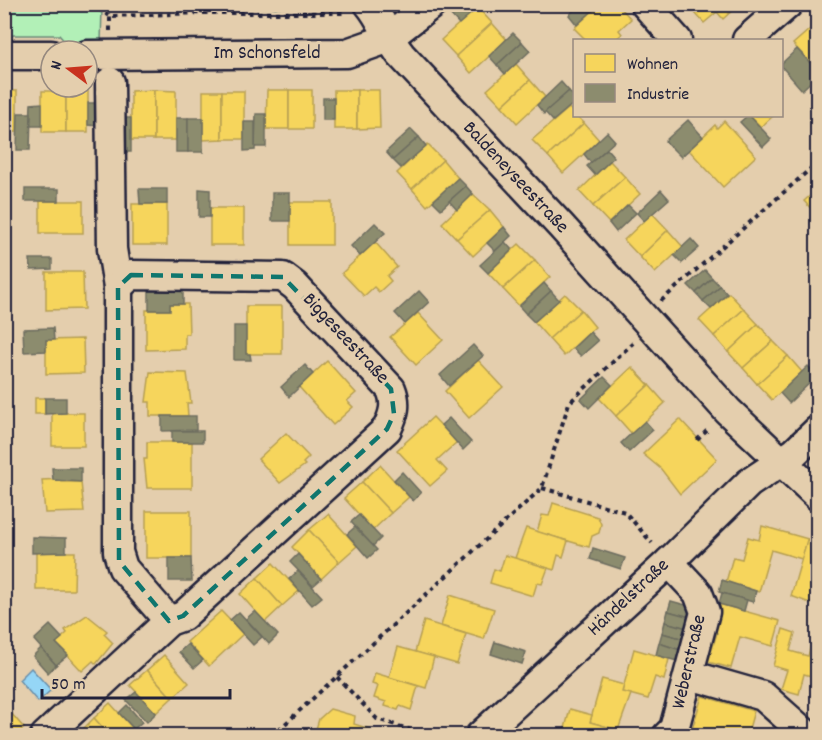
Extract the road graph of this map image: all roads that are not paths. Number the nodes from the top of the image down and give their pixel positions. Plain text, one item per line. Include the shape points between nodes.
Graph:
1 (432, 4) edge
2 (645, 4) edge
3 (788, 4) edge
4 (378, 19) edge
5 (676, 39) edge
6 (748, 39) edge
7 (4, 55) edge
8 (39, 55) edge
9 (102, 64) edge
10 (118, 287) junction
11 (818, 430) edge
12 (779, 461) junction
13 (818, 496) edge
14 (669, 562) junction
15 (169, 621) junction
16 (690, 675) junction
17 (45, 735) edge
18 (480, 735) edge
19 (667, 735) edge
20 (808, 735) edge

1 - 4 street, Im Schonsfeld
2 - 5 street
3 - 6 street
4 - 9 street, Im Schonsfeld via 347,53
4 - 12 street, Baldeneyseestraße via 728,411
7 - 8 street
9 - 10 street via 112,249
10 - 15 street via 119,561
10 - 15 street, Biggeseestraße via 132,275 283,277 391,389 395,399 387,429 183,616
11 - 12 street, Händelstraße via 794,453
12 - 13 street
12 - 14 street, Händelstraße via 749,483
14 - 16 street, Weberstraße via 698,592 705,612
14 - 18 street, Händelstraße
15 - 17 street, Biggeseestraße
16 - 19 street, Weberstraße via 674,729
16 - 20 street via 763,696

